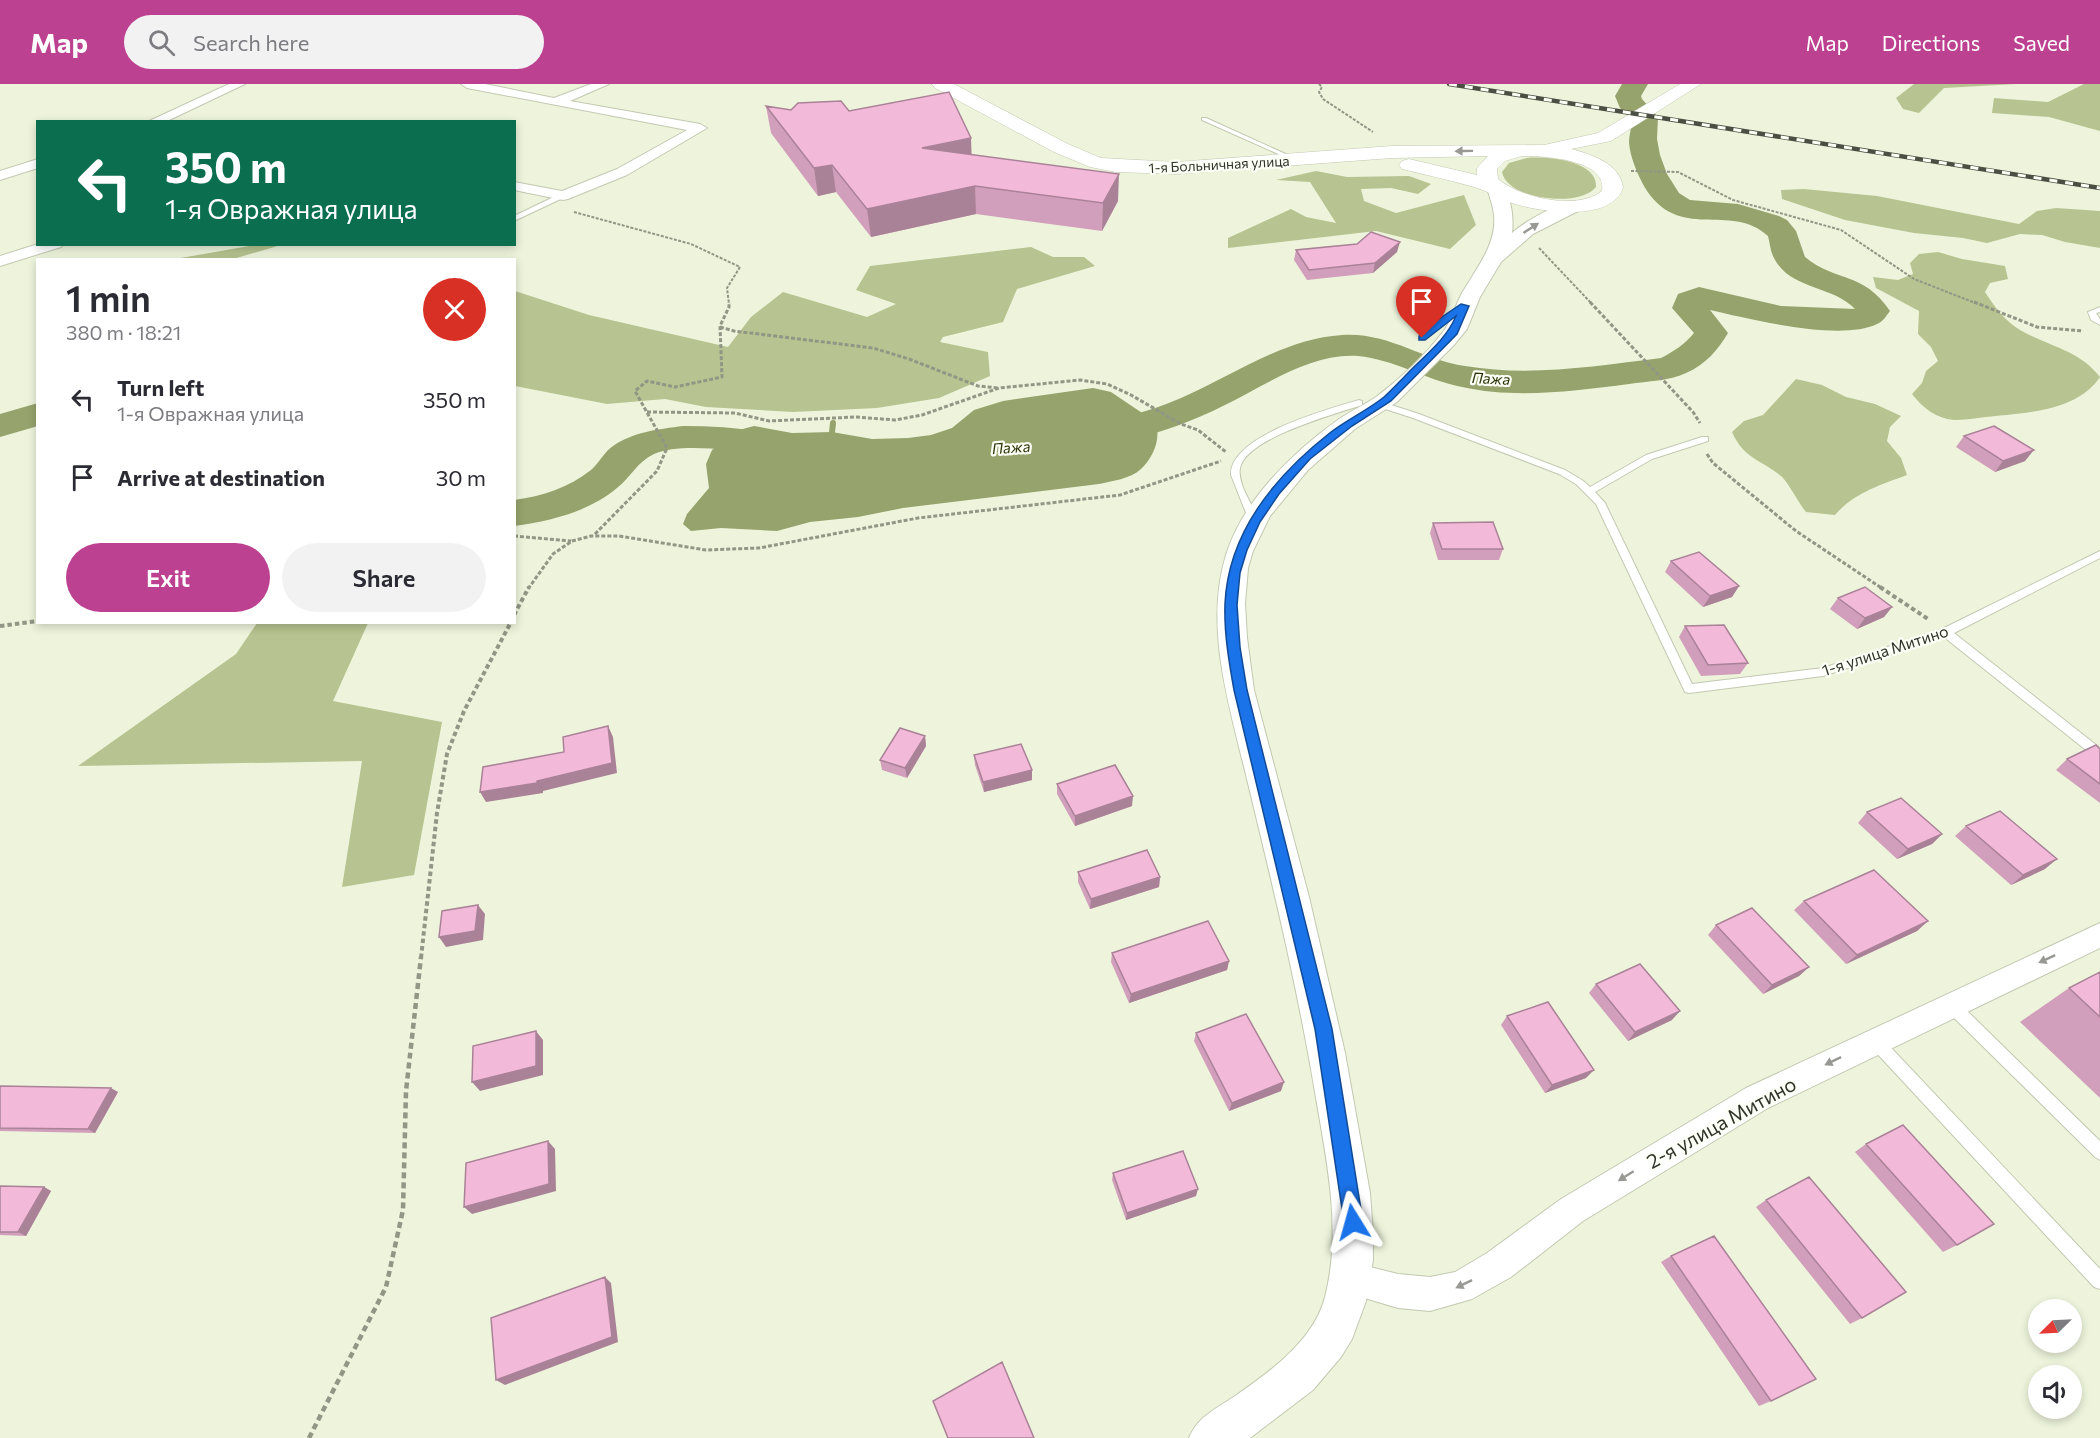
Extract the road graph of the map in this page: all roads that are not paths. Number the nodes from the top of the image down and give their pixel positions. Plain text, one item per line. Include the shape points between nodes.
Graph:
1 (239, 84) edge
2 (467, 84) edge
3 (603, 84) edge
4 (941, 84) edge
5 (1690, 85) edge
6 (555, 102) junction
7 (1204, 119) dead end
8 (158, 120) edge
9 (1604, 137) junction
10 (1528, 150) junction
11 (1336, 157) junction
12 (1296, 160) junction
13 (36, 164) edge
14 (1608, 174) junction
15 (0, 176) edge
16 (516, 186) edge
17 (1496, 187) junction
18 (563, 196) junction
19 (1574, 206) junction
20 (516, 218) edge
21 (49, 246) edge
22 (1494, 258) junction
23 (0, 261) edge
24 (2100, 309) edge
25 (2100, 323) edge
26 (1390, 369) dead end
27 (1368, 404) junction
28 (1705, 439) dead end
29 (1590, 491) junction
30 (1255, 522) junction
31 (2100, 554) edge
32 (1946, 632) junction
33 (2100, 755) edge
34 (2100, 934) edge
35 (1951, 1005) junction
36 (1875, 1041) junction
37 (2100, 1152) edge
38 (1350, 1278) junction
39 (2100, 1281) edge
40 (1211, 1438) edge

1 - 8 street
2 - 6 street
3 - 6 street
4 - 12 main road, 1-я Больничная улица via 1061,148 1097,162 1158,168
5 - 9 main road
6 - 18 street via 700,128 622,172
7 - 12 lane
9 - 10 main road
9 - 14 main road via 1600,162
10 -> 11 main road
10 - 14 main road via 1577,157
10 - 17 main road via 1497,157 1489,163 1488,179
11 - 12 main road, 1-я Больничная улица
11 - 17 main road via 1401,163
13 - 15 street
14 - 19 main road via 1613,183 1605,199
16 - 18 street
17 - 19 main road via 1530,202
17 - 22 street via 1504,215
18 - 20 lane
22 -> 19 street via 1526,230
21 - 23 street
22 - 27 street via 1464,306
24 - 25 lane via 2092,312
26 - 27 street
27 - 29 lane via 1416,416 1562,472
27 - 30 street via 1307,456 1275,491
27 - 30 lane via 1277,432 1237,459 1236,483
28 - 29 lane via 1649,457
29 - 32 lane, 1-я улица Митино via 1600,502 1689,688 1823,672
30 - 38 street via 1234,573 1233,647 1242,700 1324,1029 1353,1222
31 - 32 lane, 1-я улица Митино
32 - 33 lane
34 -> 35 street, 2-я улица Митино
35 - 36 street, 2-я улица Митино
35 - 37 lane
36 -> 38 street, 2-я улица Митино via 1756,1098 1678,1144 1460,1287 1430,1294 1398,1291
36 - 39 lane
38 - 40 street via 1338,1322 1320,1352 1303,1371

